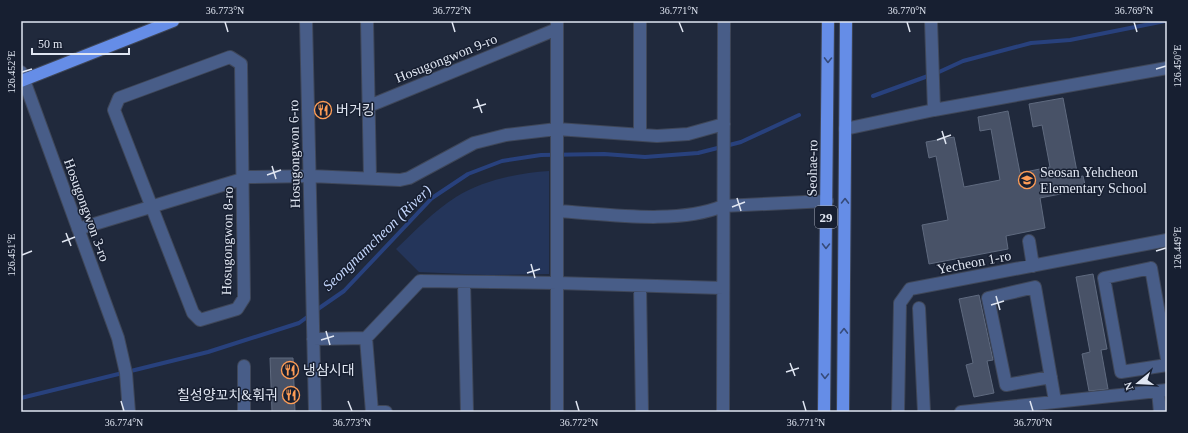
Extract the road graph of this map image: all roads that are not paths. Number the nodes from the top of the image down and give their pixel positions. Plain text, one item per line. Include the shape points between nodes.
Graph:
1 (173, 21) edge
2 (306, 21) edge
3 (640, 21) edge
4 (724, 21) edge
5 (828, 21) edge
6 (846, 21) edge
7 (931, 21) edge
8 (369, 22) edge
9 (557, 25) edge
10 (1167, 68) edge
11 (22, 78) edge
12 (369, 106) junction
13 (934, 110) junction
14 (724, 124) junction
15 (557, 129) junction
16 (845, 129) junction
17 (640, 134) junction
18 (310, 176) junction
19 (370, 178) junction
20 (242, 179) junction
21 (826, 201) junction
22 (152, 206) junction
23 (723, 206) junction
24 (557, 211) junction
25 (78, 229) junction
26 (1167, 240) edge
27 (1029, 241) dead end
28 (1033, 266) junction
29 (464, 282) junction
30 (557, 283) junction
31 (640, 286) junction
32 (723, 288) junction
33 (919, 308) dead end
34 (366, 338) junction
35 (313, 339) junction
36 (1167, 358) edge
37 (1167, 365) edge
38 (244, 366) dead end
39 (1050, 377) junction
40 (1162, 391) edge
41 (1050, 405) edge
42 (129, 412) edge
43 (244, 412) edge
44 (315, 412) edge
45 (372, 412) edge
46 (386, 412) edge
47 (467, 412) edge
48 (557, 412) edge
49 (642, 412) edge
50 (723, 412) edge
51 (824, 412) edge
52 (843, 412) edge
53 (898, 412) edge
54 (924, 412) edge
55 (961, 412) edge
56 (1160, 412) edge

1 - 11 main road
2 - 18 street, Hosugongwon 6-ro
3 - 17 street
4 - 14 street
5 -> 21 main road, Seohae-ro / 29
6 - 16 main road, 29
7 - 13 street
8 - 12 street
9 - 12 street, Hosugongwon 9-ro
9 - 15 street
10 - 13 street
11 - 25 street, Hosugongwon 3-ro
12 - 19 street
13 - 16 street
14 - 17 street via 688,134
14 - 23 street
15 - 17 street
15 - 19 street via 506,135 474,143 409,178
15 - 24 street
52 -> 16 main road, 29
18 - 19 street
18 - 20 street, Hosugongwon 8-ro
18 - 35 street, Hosugongwon 6-ro
20 - 22 street, Hosugongwon 8-ro
20 - 22 street, Hosugongwon 8-ro via 244,298 237,309 200,320 193,313
20 - 22 street, Hosugongwon 8-ro via 241,64 230,57 119,98 114,110
21 - 23 street
21 -> 51 main road, Seohae-ro / 29
22 - 25 street, Hosugongwon 8-ro
23 - 24 street via 691,215 654,216
23 - 32 street
24 - 30 street
25 - 42 street, Hosugongwon 3-ro via 120,350 126,374
26 - 28 street, Yecheon 1-ro
27 - 28 street
28 - 53 street, Yecheon 1-ro via 910,289 900,303
29 - 30 street
29 - 34 street via 420,281
29 - 47 street
30 - 31 street
30 - 48 street
31 - 32 street
31 - 49 street
32 - 50 street
33 - 54 street
34 - 35 street
34 - 45 street
35 - 44 street
36 - 37 street via 1151,268 1104,278 1121,372
38 - 43 street
39 - 39 street via 1035,287 988,298 1006,385
39 - 41 street
40 - 41 street
40 - 56 street
41 - 55 street
45 - 46 street

